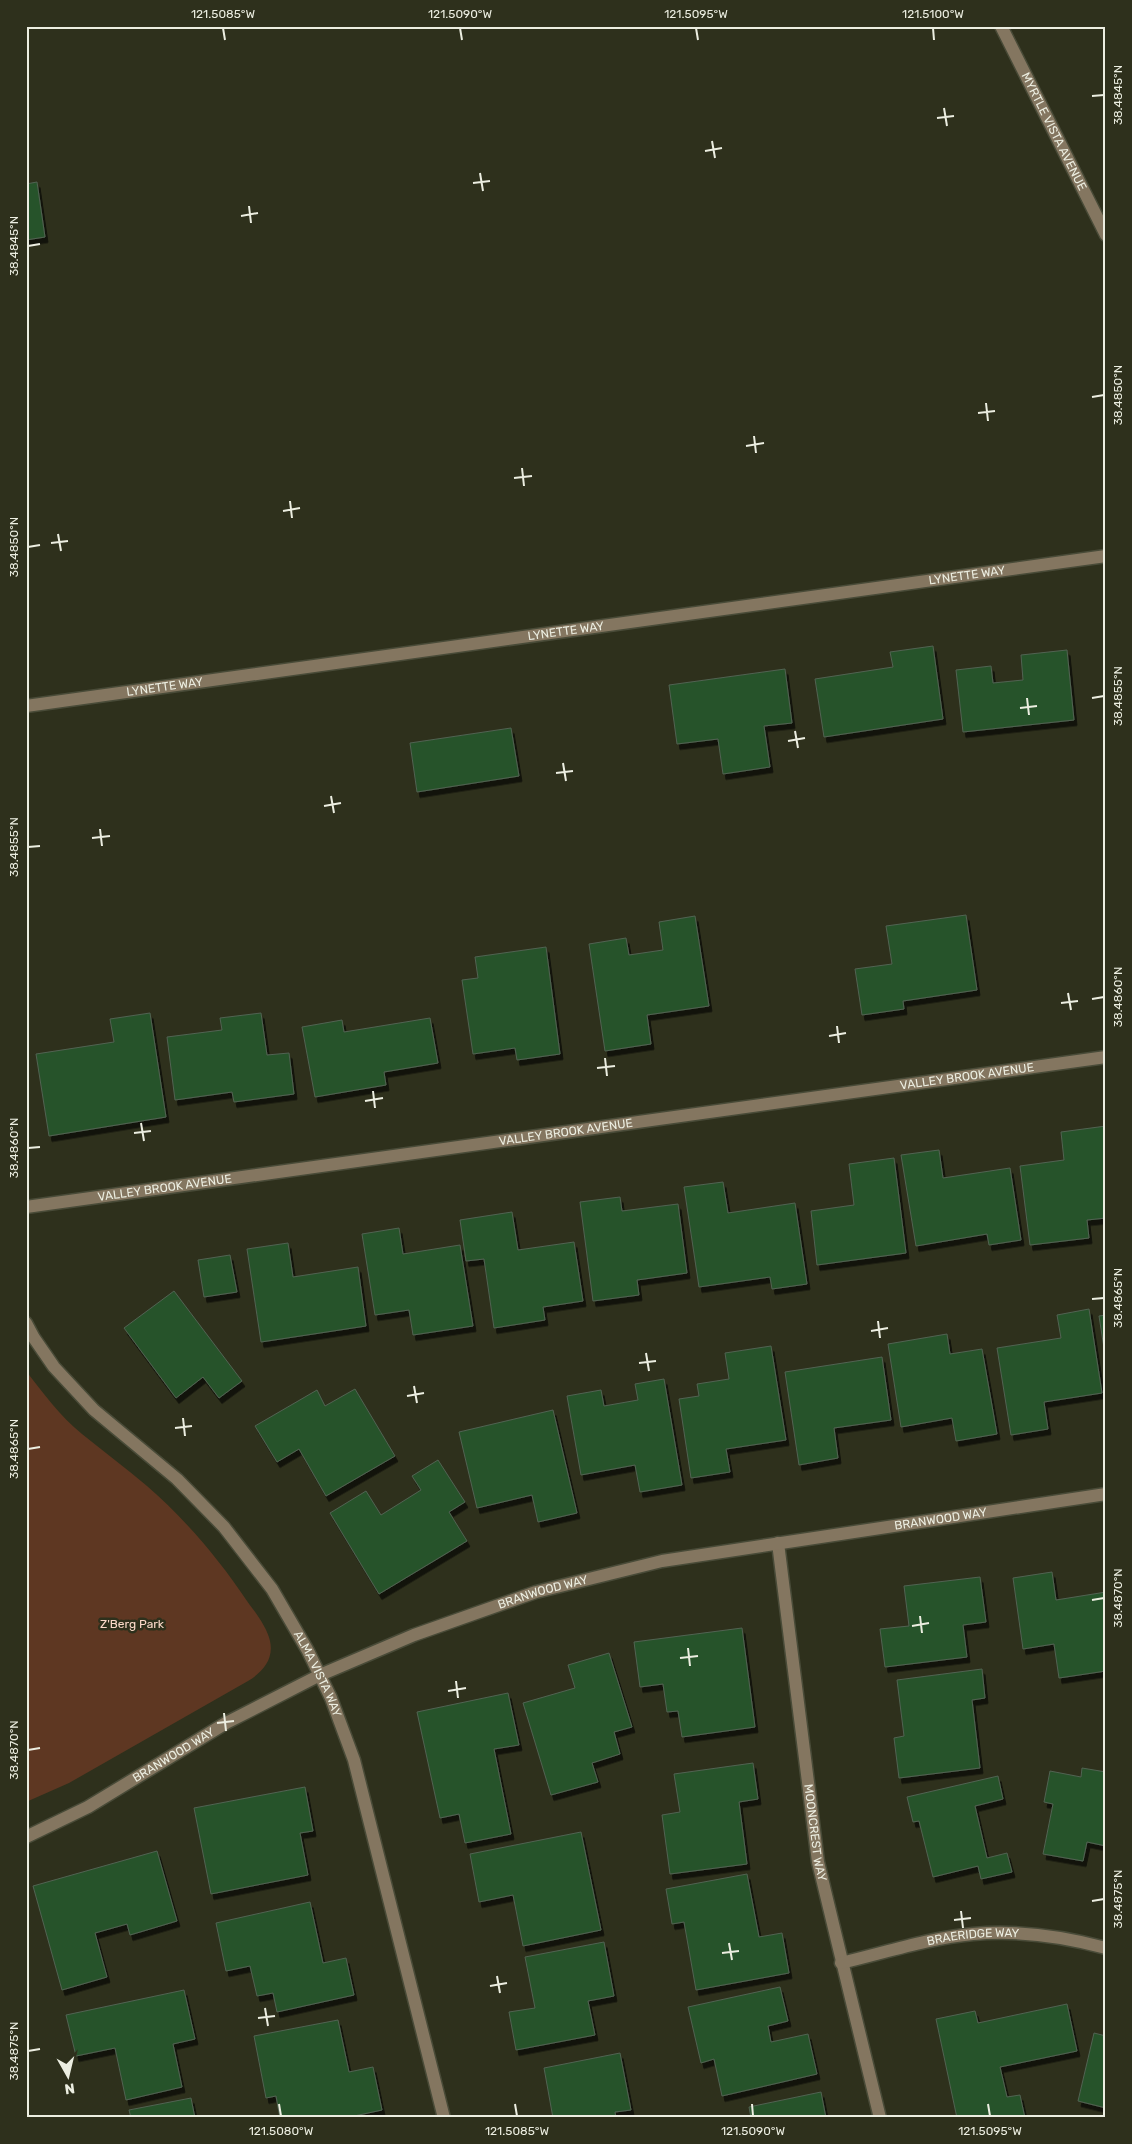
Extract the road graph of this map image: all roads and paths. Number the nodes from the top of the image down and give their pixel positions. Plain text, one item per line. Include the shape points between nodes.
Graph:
1 (1001, 26) edge
2 (1106, 235) edge
3 (1106, 556) edge
4 (26, 706) edge
5 (1106, 1058) edge
6 (26, 1208) edge
7 (26, 1323) edge
8 (1106, 1494) edge
9 (778, 1543) junction
10 (320, 1675) junction
11 (26, 1837) edge
12 (1106, 1948) edge
13 (841, 1963) junction
14 (444, 2118) edge
15 (880, 2118) edge

1 - 2 street, MYRTLE VISTA AVENUE
3 - 4 street, LYNETTE WAY
5 - 6 street, VALLEY BROOK AVENUE
7 - 10 street, ALMA VISTA WAY via 54,1367 94,1410 177,1479 224,1527 272,1589
8 - 9 street, BRANWOOD WAY
9 - 10 street, BRANWOOD WAY via 662,1561 536,1592 414,1635
9 - 13 street, MOONCREST WAY via 818,1862
10 - 11 street, BRANWOOD WAY via 226,1723 88,1807
10 - 14 street, ALMA VISTA WAY via 354,1760
12 - 13 street, BRAERIDGE WAY via 1070,1938 1018,1932 972,1934
13 - 15 street, MOONCREST WAY

